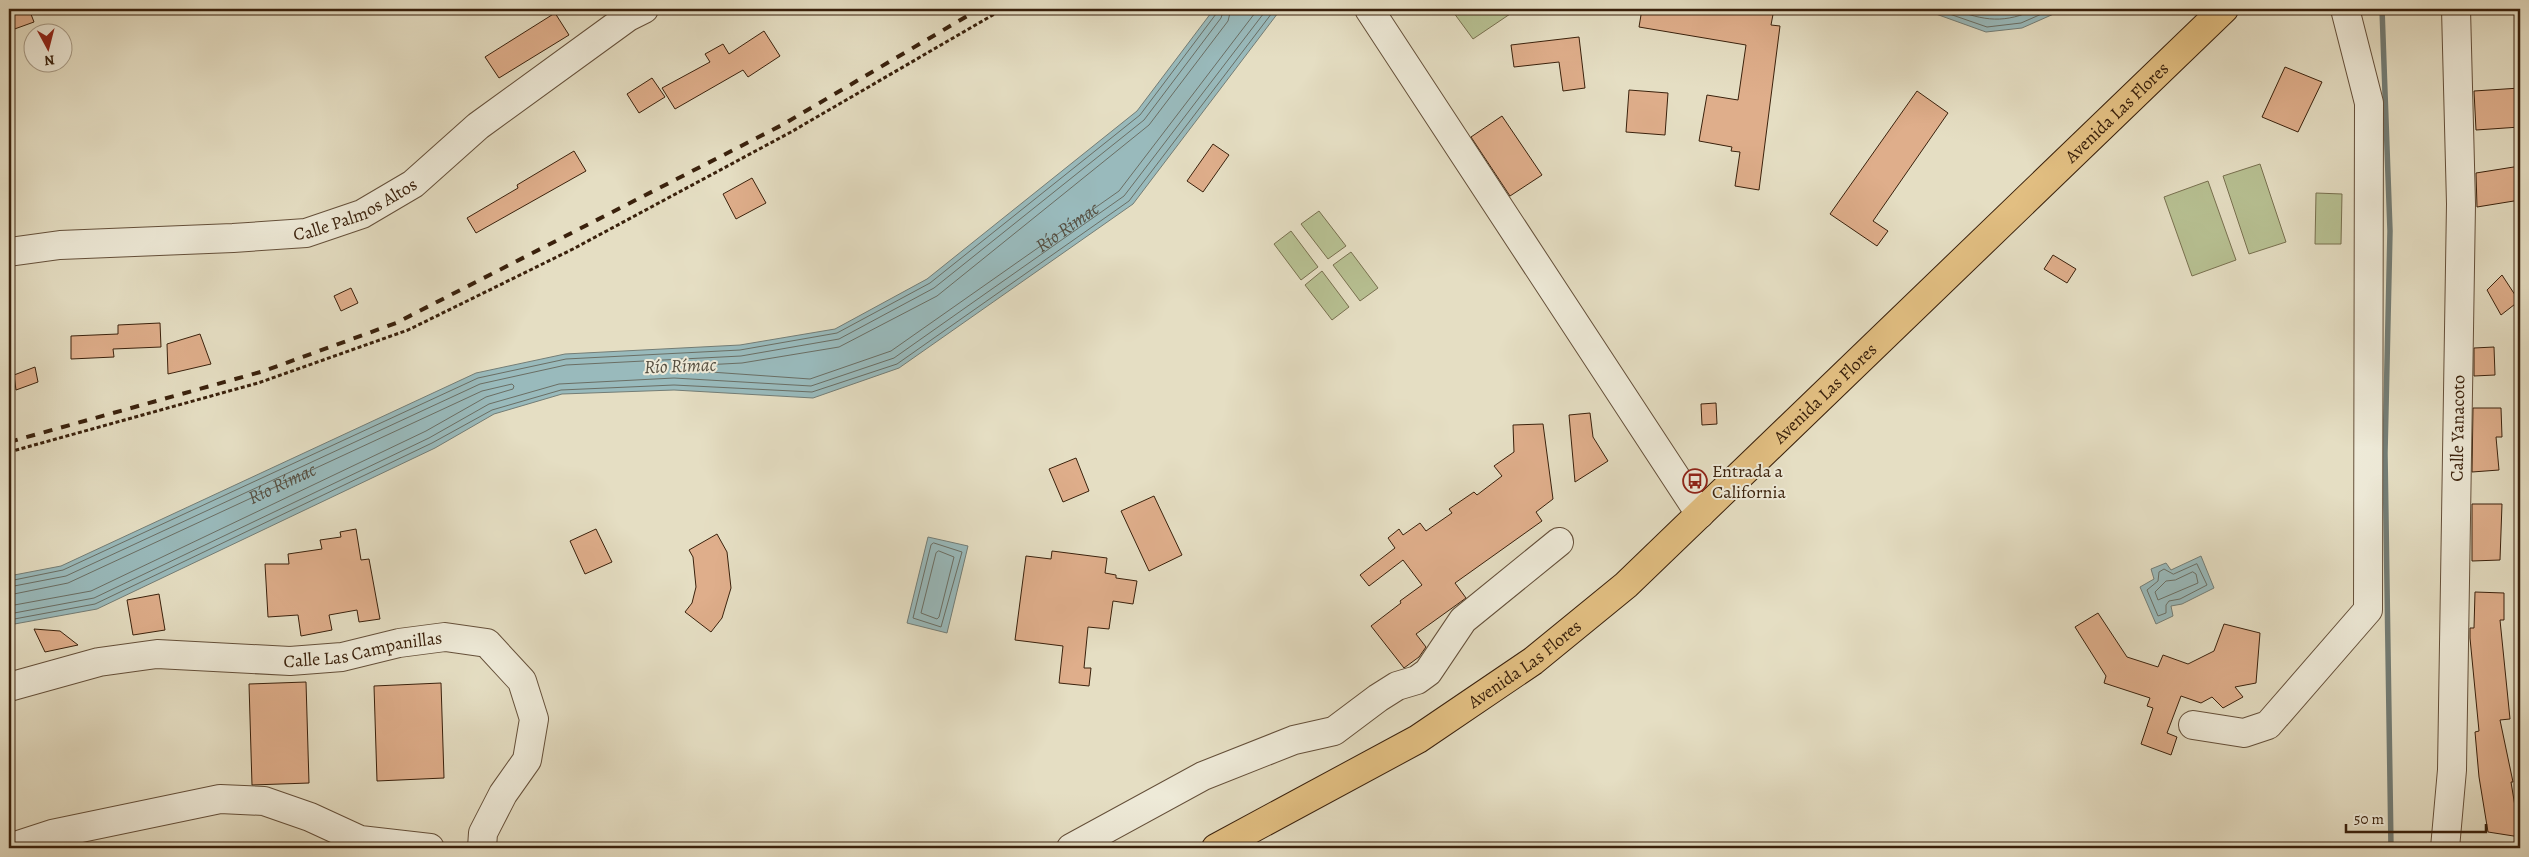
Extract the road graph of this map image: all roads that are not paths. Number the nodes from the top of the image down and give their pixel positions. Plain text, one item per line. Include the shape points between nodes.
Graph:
1 (1369, 9) edge
2 (2224, 9) edge
3 (2346, 9) edge
4 (2456, 9) edge
5 (640, 10) edge
6 (60, 245) junction
7 (9, 252) edge
8 (9, 270) edge
9 (1700, 514) junction
10 (1559, 542) dead end
11 (9, 687) edge
12 (2193, 725) dead end
13 (9, 848) edge
14 (430, 848) edge
15 (482, 848) edge
16 (1071, 848) edge
17 (1216, 848) edge
18 (2445, 848) edge

1 - 9 street
2 - 9 highway, Avenida Las Flores
3 - 12 street via 2369,103 2368,610 2268,725 2244,733
4 - 18 street, Calle Yanacoto via 2461,214 2452,770
5 - 6 street, Calle Palmos Altos via 478,126 413,184 362,214 306,232
6 - 7 street, Calle Palmos Altos
6 - 8 street
9 - 17 highway, Avenida Las Flores via 1626,585 1534,661 1418,739
10 - 16 street via 1463,620 1428,672 1417,680 1397,686 1334,731 1294,740 1203,776
11 - 15 street, Calle Las Campanillas via 99,662 157,654 290,661 342,657 399,643 445,637 487,643 522,681 534,719 527,760 503,794 483,833
13 - 14 street via 52,834 220,799 264,802 310,817 360,840

